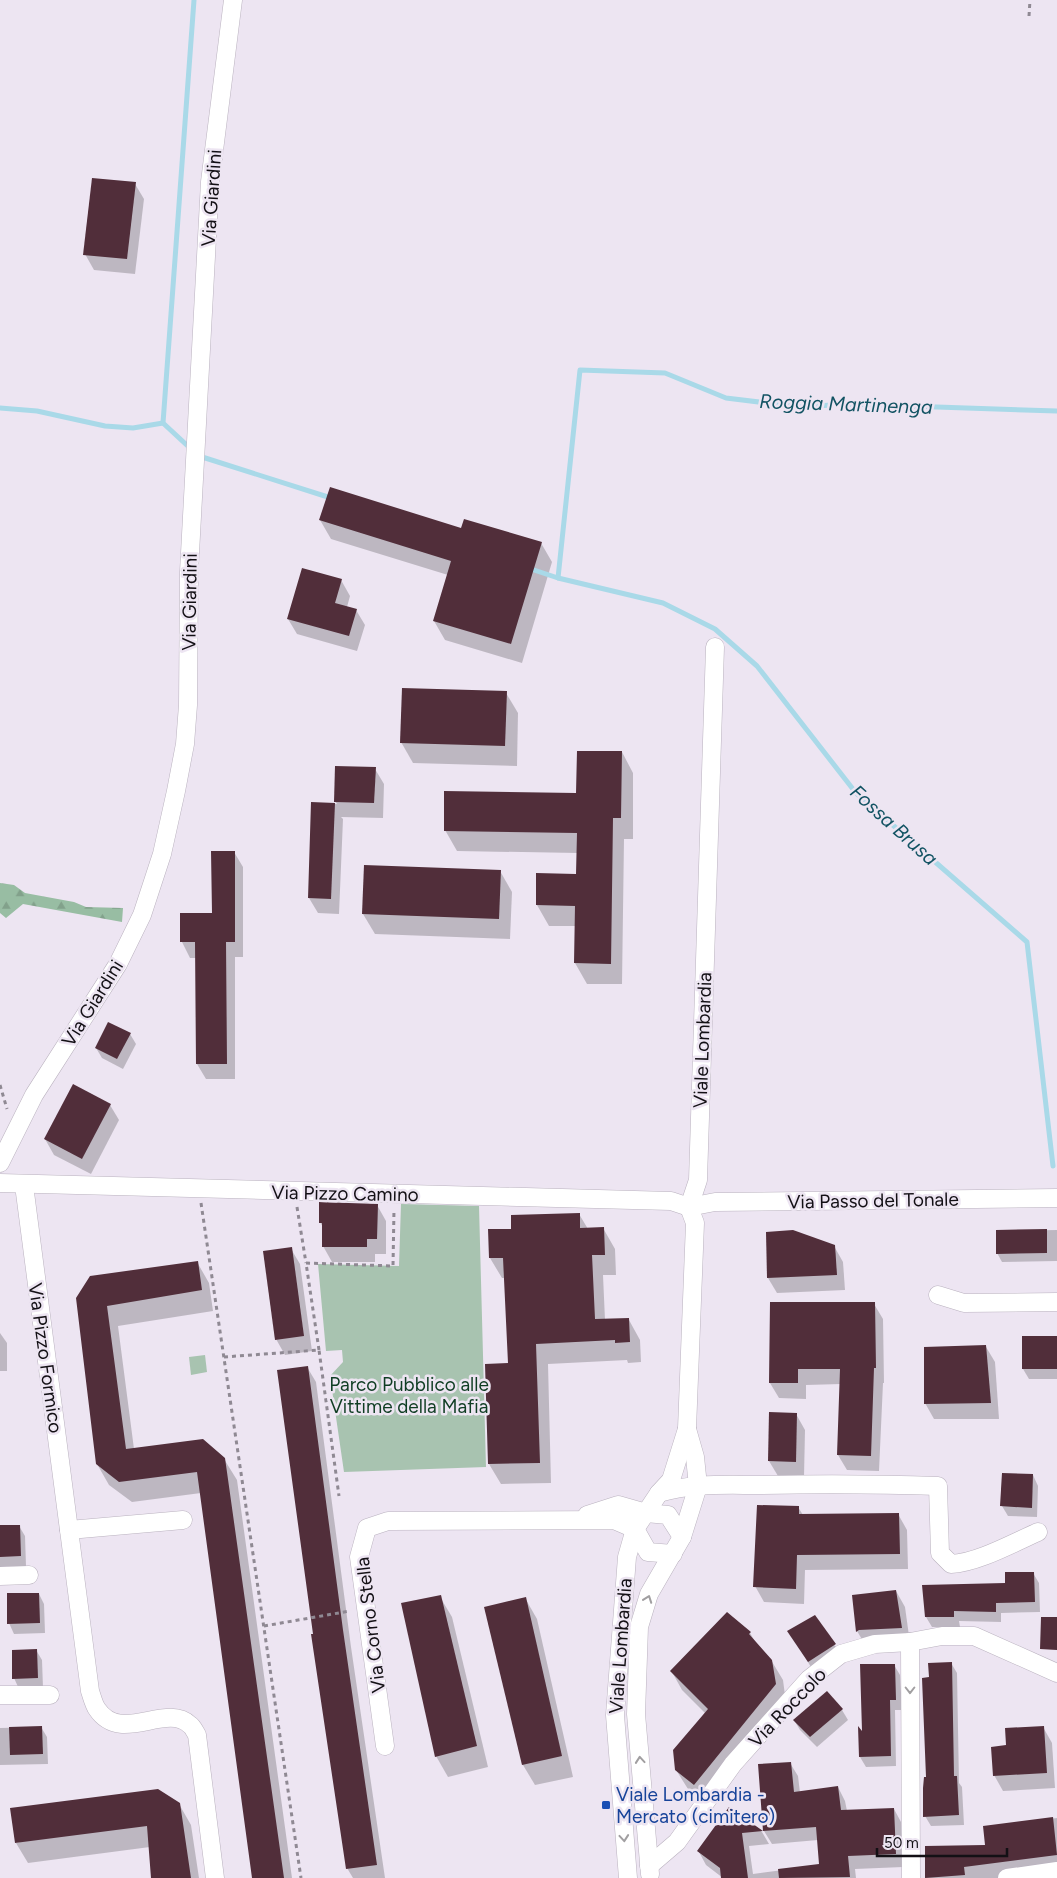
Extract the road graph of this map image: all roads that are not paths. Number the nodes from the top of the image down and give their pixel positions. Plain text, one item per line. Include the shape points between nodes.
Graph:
1 (233, 0) edge
2 (715, 647) dead end
3 (0, 1162) edge
4 (0, 1183) edge
5 (24, 1185) junction
6 (1057, 1198) edge
7 (689, 1208) junction
8 (938, 1295) dead end
9 (1057, 1302) edge
10 (687, 1429) junction
11 (698, 1486) junction
12 (659, 1493) junction
13 (646, 1513) junction
14 (183, 1520) dead end
15 (570, 1520) junction
16 (635, 1529) junction
17 (69, 1530) junction
18 (1038, 1532) dead end
19 (682, 1537) junction
20 (673, 1554) junction
21 (29, 1575) dead end
22 (0, 1576) edge
23 (910, 1642) junction
24 (1057, 1673) edge
25 (0, 1695) edge
26 (50, 1695) dead end
27 (385, 1746) dead end
28 (1057, 1871) edge
29 (650, 1872) edge
30 (215, 1878) edge
31 (628, 1878) edge
32 (910, 1878) edge
33 (1008, 1878) edge

1 - 3 street, Via Giardini via 210,182 189,572 188,705 176,792 162,854 142,914 118,964 34,1095
2 - 7 street, Viale Lombardia via 698,1180
4 - 5 street, Via Pizzo Camino
5 - 7 street, Via Pizzo Camino via 672,1201
5 - 17 street, Via Pizzo Formico
6 - 7 street, Via Passo del Tonale via 715,1202
7 - 10 street, Viale Lombardia via 695,1223
8 - 9 street via 964,1303
10 - 11 street, Viale Lombardia via 695,1457
10 - 12 street, Viale Lombardia via 671,1480
11 - 12 street
11 - 18 street via 938,1486 940,1553 950,1564 975,1559
11 - 19 street, Viale Lombardia
12 - 13 street, Viale Lombardia
13 - 15 street, Via Corno Stella via 618,1506
13 - 16 street, Viale Lombardia
13 - 19 street, Via Corno Stella via 668,1515
14 - 17 street
15 - 16 street, Via Corno Stella via 614,1520
15 - 27 street, Via Corno Stella via 388,1521 367,1528 359,1557
16 - 20 street via 648,1552
16 -> 31 street, Viale Lombardia via 627,1557 614,1714
17 - 30 street, Via Pizzo Formico via 90,1691 97,1709 120,1726 164,1718 190,1724 197,1735
19 - 20 street, Viale Lombardia
29 -> 20 street, Viale Lombardia via 636,1714 639,1627 649,1594
21 - 22 street
23 - 24 street, Via Roccolo via 942,1636 974,1636
23 - 29 street, Via Roccolo via 875,1644 841,1654 809,1679 733,1764 677,1842
23 -> 32 street
25 - 26 street
28 - 33 street

